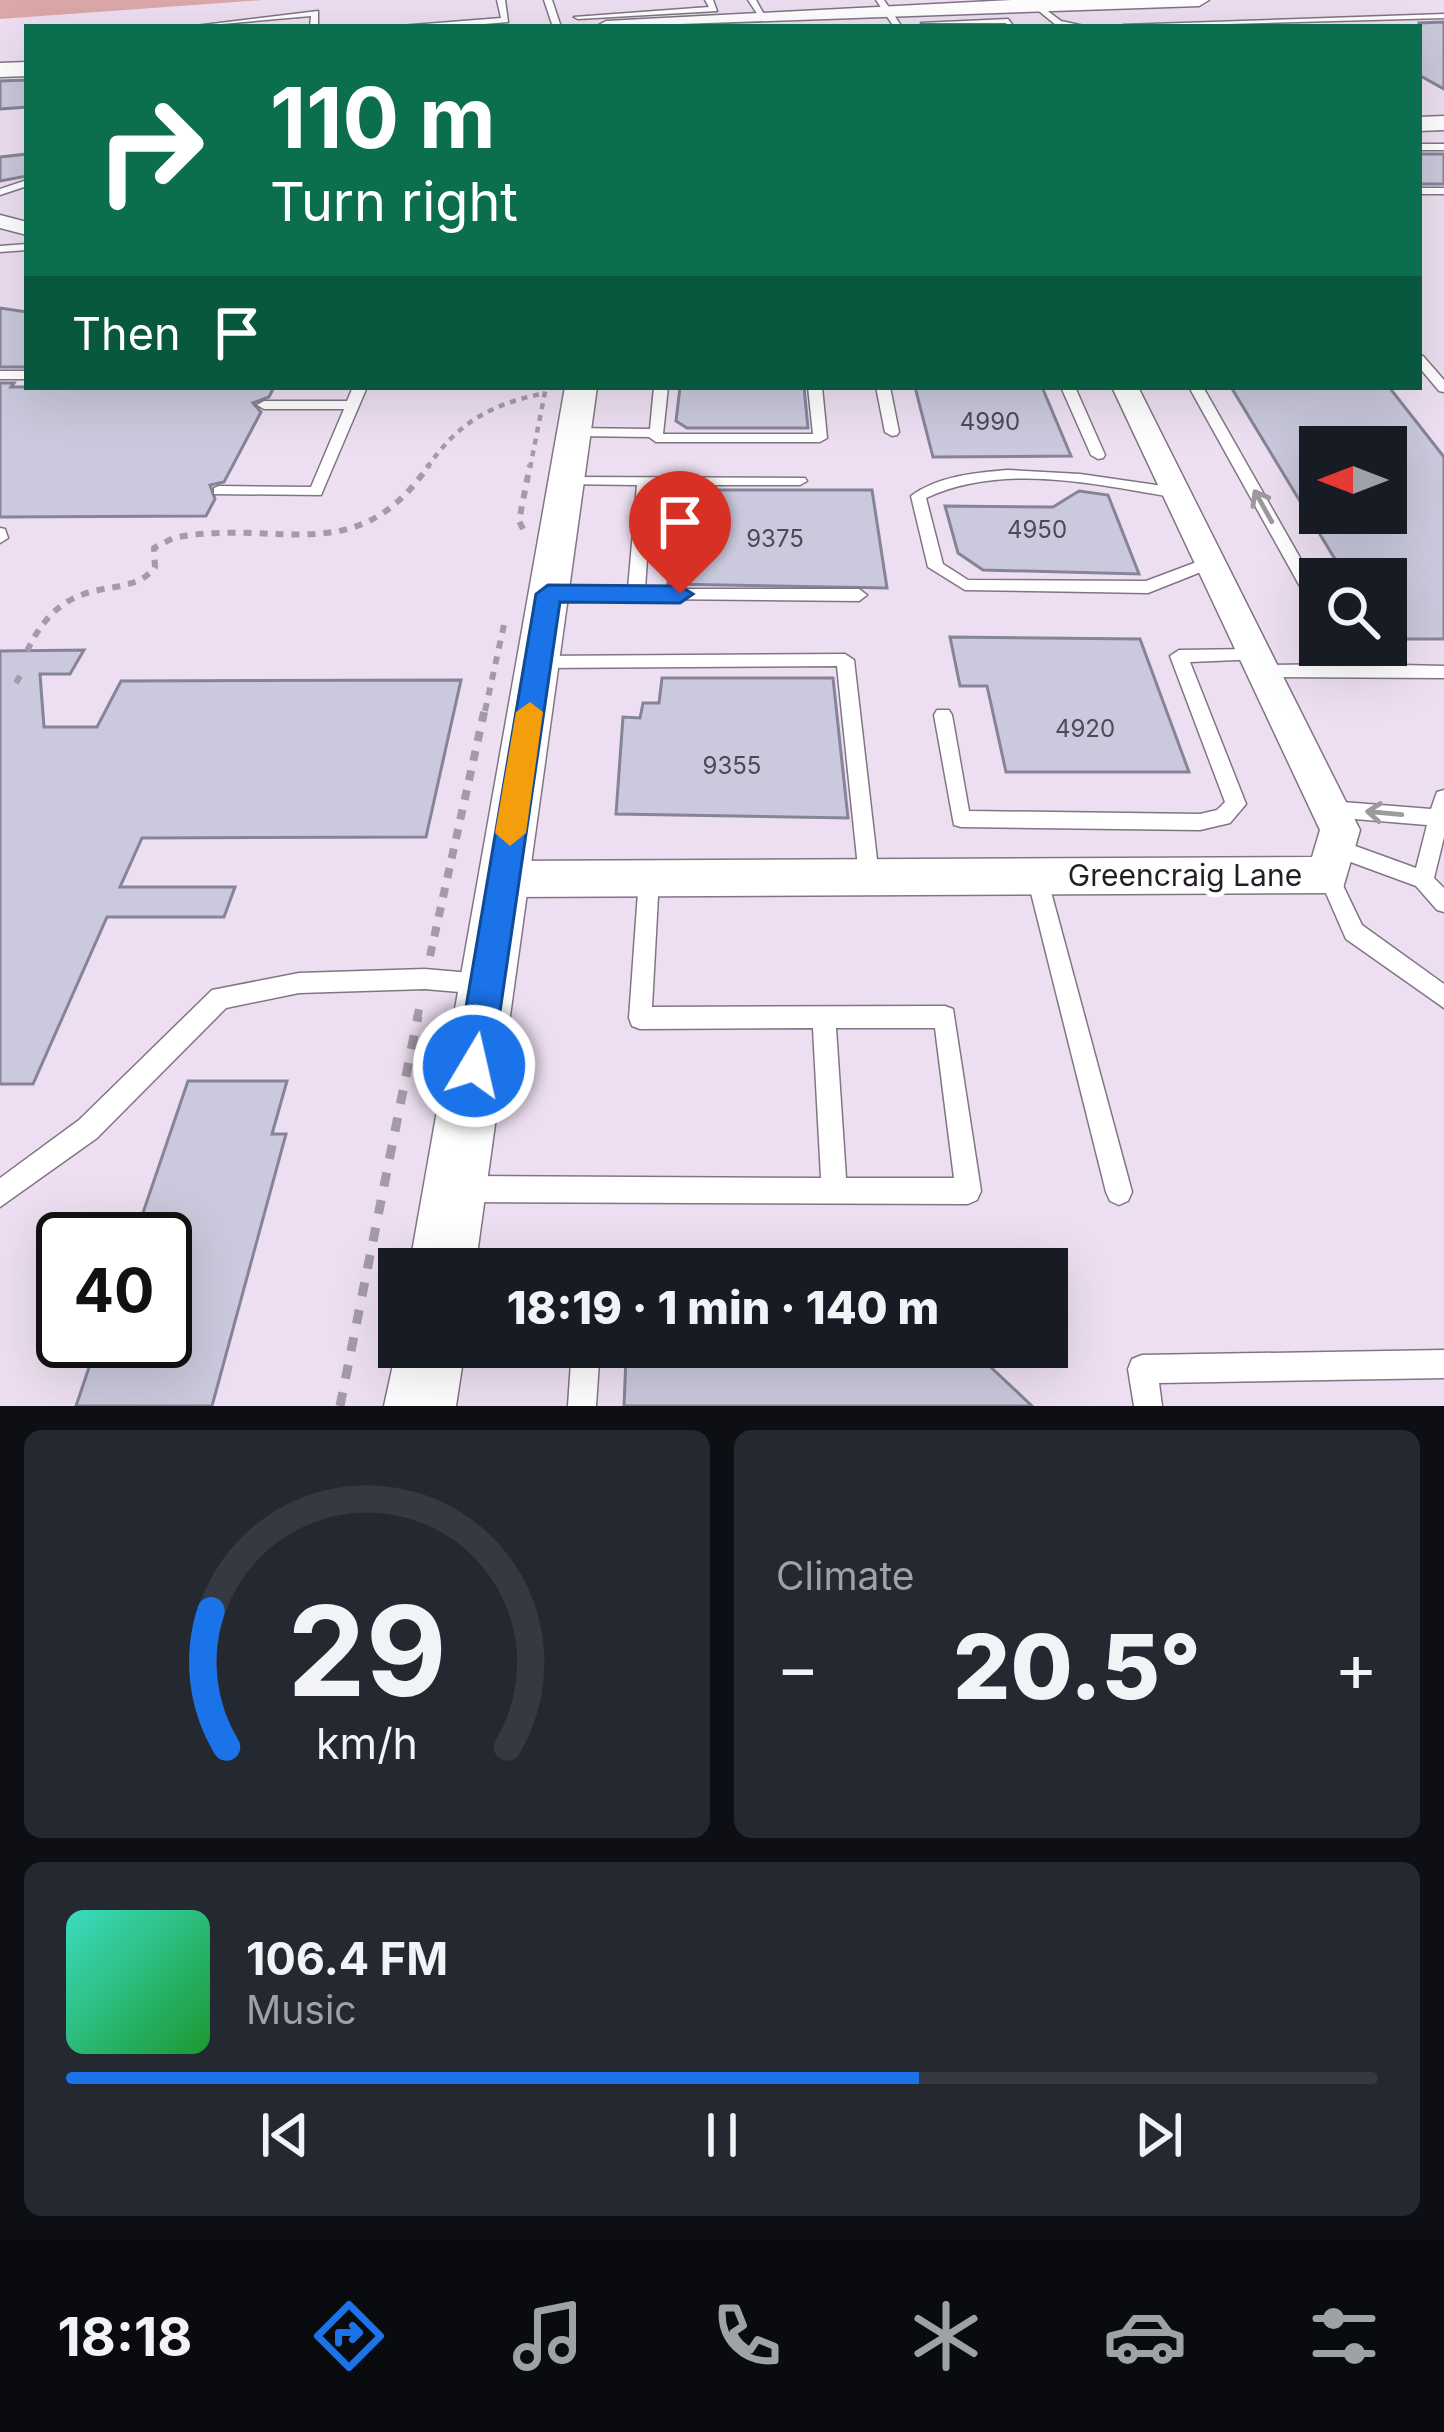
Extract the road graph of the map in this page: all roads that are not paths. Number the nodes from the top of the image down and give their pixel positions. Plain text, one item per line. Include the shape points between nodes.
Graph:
1 (467, 0) edge
2 (501, 0) edge
3 (676, 0) edge
4 (709, 0) edge
5 (1196, 0) edge
6 (1113, 1) edge
7 (1037, 5) junction
8 (758, 8) edge
9 (1008, 11) edge
10 (889, 12) edge
11 (922, 15) edge
12 (578, 16) dead end
13 (685, 16) junction
14 (1444, 16) edge
15 (470, 22) junction
16 (218, 24) edge
17 (314, 24) edge
18 (454, 24) edge
19 (628, 24) edge
20 (1065, 24) edge
21 (1211, 24) edge
22 (1422, 362) edge
23 (1444, 388) edge
24 (359, 390) edge
25 (661, 390) edge
26 (815, 390) edge
27 (884, 390) edge
28 (1069, 390) edge
29 (1126, 390) edge
30 (1198, 390) edge
31 (352, 405) junction
32 (264, 406) dead end
33 (562, 416) edge
34 (892, 432) dead end
35 (656, 433) junction
36 (1098, 455) dead end
37 (644, 481) junction
38 (800, 481) dead end
39 (219, 491) dead end
40 (1177, 493) junction
41 (1210, 562) junction
42 (1299, 571) edge
43 (636, 594) junction
44 (859, 595) dead end
45 (527, 603) junction
46 (538, 662) junction
47 (1259, 663) junction
48 (1353, 666) edge
49 (1355, 670) junction
50 (1444, 672) edge
51 (943, 715) dead end
52 (1330, 808) junction
53 (1441, 808) edge
54 (1332, 861) junction
55 (1037, 877) junction
56 (649, 878) junction
57 (868, 878) junction
58 (503, 879) junction
59 (1423, 880) junction
60 (1444, 903) edge
61 (486, 985) junction
62 (1444, 997) edge
63 (824, 1018) junction
64 (454, 1189) junction
65 (834, 1190) junction
66 (1119, 1192) dead end
67 (0, 1194) edge
68 (445, 1248) edge
69 (1444, 1364) edge
70 (426, 1368) edge
71 (585, 1368) edge
72 (420, 1406) edge
73 (582, 1406) edge
74 (1148, 1406) edge

1 - 15 lane
2 - 15 lane via 505,20
3 - 13 lane
4 - 13 lane via 714,8
5 - 6 main road
6 - 7 main road
7 - 9 main road
7 - 20 lane
8 - 10 main road
8 - 13 main road
9 - 11 main road
10 - 11 main road
12 - 13 lane
13 - 19 main road
14 - 21 lane
15 - 18 lane
16 - 17 lane via 315,13
22 - 23 lane
24 - 31 lane
25 - 35 lane
26 - 35 lane via 820,438
27 - 34 lane
28 - 36 lane
29 - 40 street, Greencraig Lane
42 -> 30 lane
31 - 32 lane
31 - 39 lane via 316,491
33 - 35 lane
33 - 37 lane
33 - 45 street
37 - 38 lane
37 - 43 lane
40 - 41 street, Greencraig Lane
40 - 41 lane via 1090,478 966,478 945,479 918,496 936,567 965,585 1148,587
41 - 47 street, Greencraig Lane
43 - 44 lane
43 - 45 lane
45 - 46 street
46 - 57 lane via 845,660
46 - 58 street
47 - 49 lane
47 - 51 lane via 1179,656 1236,804 1200,822 962,819
47 - 52 street, Greencraig Lane
48 - 49 lane
49 - 50 lane
53 -> 52 lane
52 - 54 street, Greencraig Lane via 1340,830
53 - 59 lane
54 - 55 street, Greencraig Lane
54 - 59 lane
54 - 62 lane via 1354,932
55 - 57 street, Greencraig Lane
55 - 66 lane
56 - 57 street, Greencraig Lane
56 - 58 street, Greencraig Lane
56 - 63 lane via 640,1018
58 - 61 street
59 - 60 lane
61 - 64 street
61 - 67 lane via 299,983 220,998 88,1130
63 - 65 lane
63 - 65 lane via 945,1017 968,1191
64 - 65 lane
64 - 68 street
69 - 74 lane via 1142,1369
70 - 72 street
71 - 73 lane

